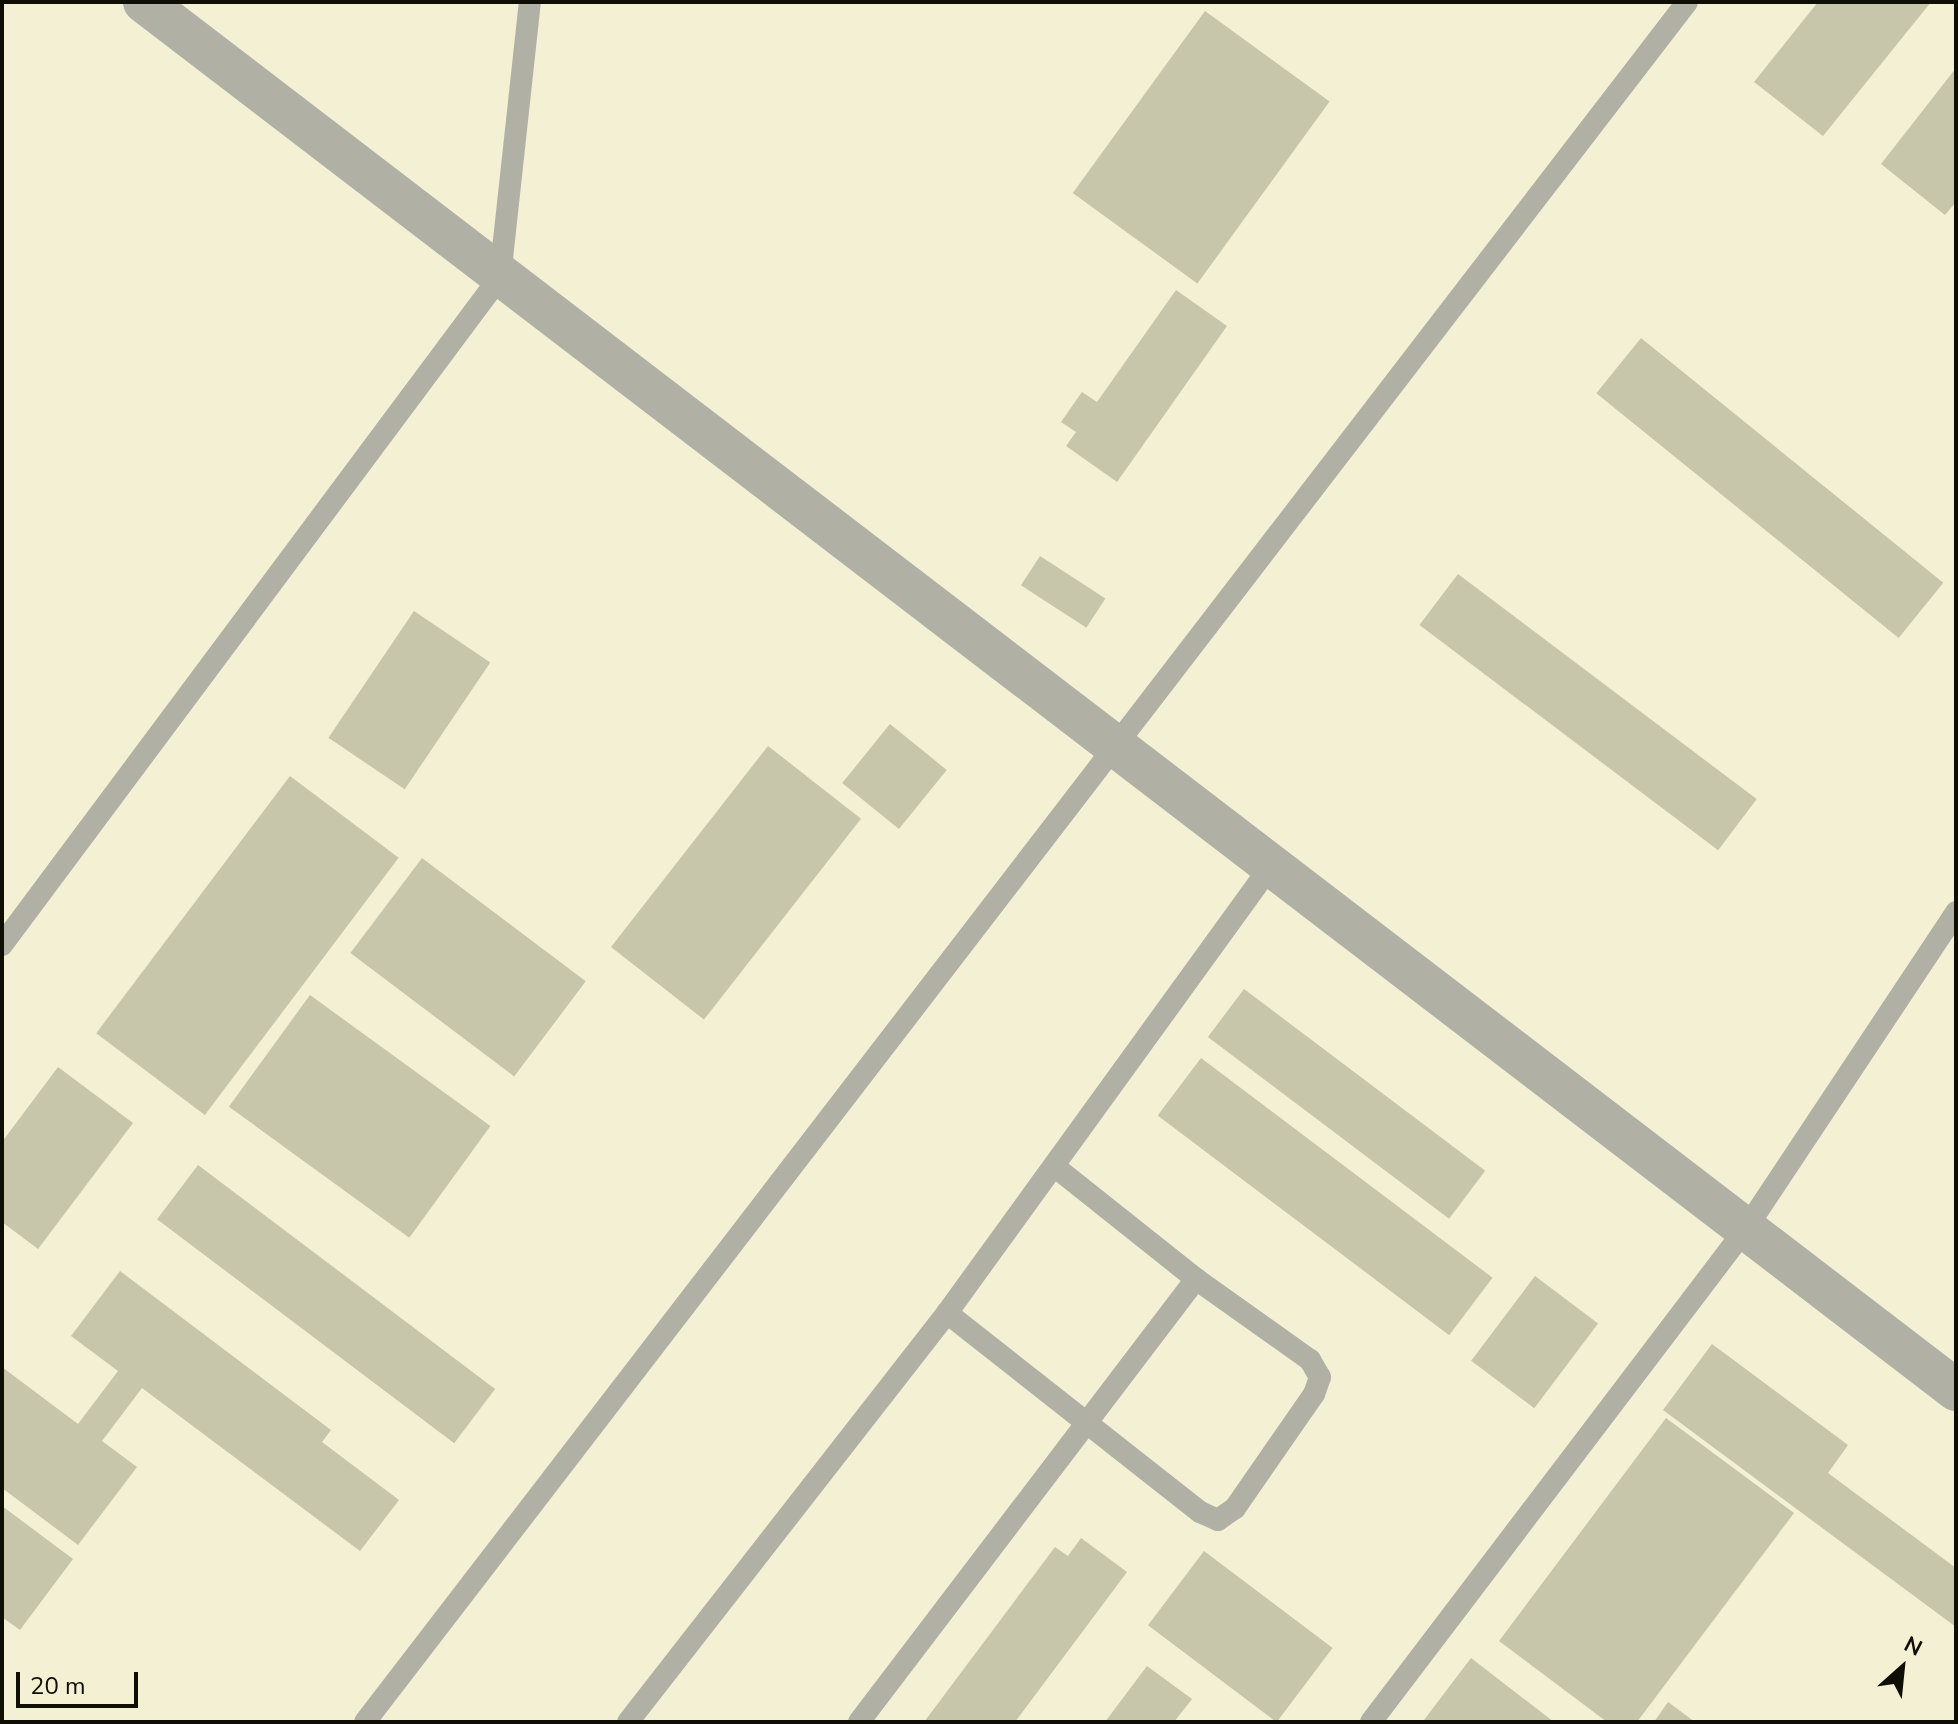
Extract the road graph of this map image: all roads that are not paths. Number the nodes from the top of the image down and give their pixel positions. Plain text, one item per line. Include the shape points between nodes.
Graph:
1 (144, 2) edge
2 (530, 2) edge
3 (1687, 2) edge
4 (500, 277) junction
5 (1115, 745) junction
6 (1273, 863) junction
7 (1956, 912) edge
8 (2, 945) edge
9 (1054, 1166) junction
10 (1747, 1227) junction
11 (1196, 1279) junction
12 (947, 1313) junction
13 (1956, 1390) edge
14 (1088, 1421) junction
15 (365, 1722) edge
16 (628, 1722) edge
17 (859, 1722) edge
18 (1371, 1722) edge

1 - 4 street
2 - 4 lane
3 - 5 lane
4 - 5 street
4 - 8 lane
5 - 6 street
5 - 15 lane
6 - 9 lane
6 - 10 street
7 - 10 lane
9 - 11 lane
9 - 12 lane
10 - 13 street
10 - 18 lane
11 - 14 lane
11 - 14 lane via 1310,1360 1320,1377 1314,1394 1235,1508 1218,1520 1200,1512
12 - 14 lane
12 - 16 lane
14 - 17 lane

